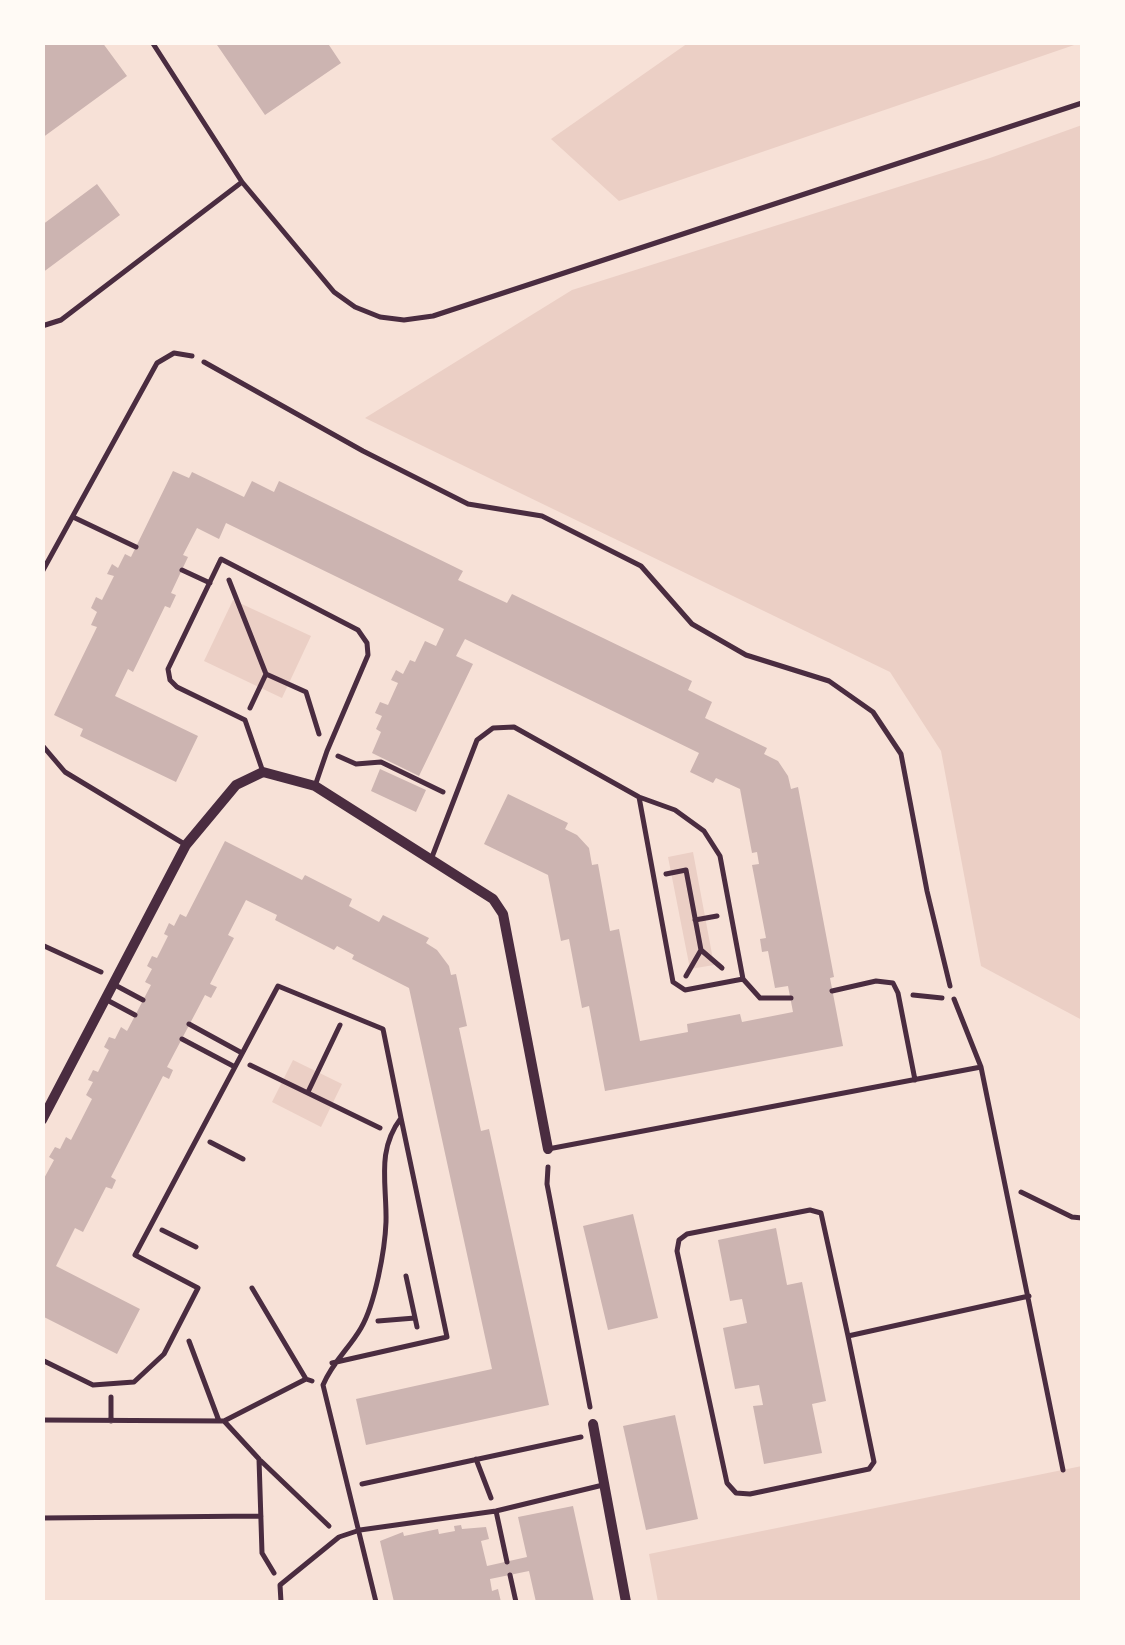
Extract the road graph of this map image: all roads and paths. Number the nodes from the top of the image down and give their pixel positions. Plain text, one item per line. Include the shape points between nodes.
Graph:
1 (152, 42) edge
2 (1082, 104) edge
3 (242, 182) junction
4 (42, 326) edge
5 (192, 356) joint
6 (73, 517) junction
7 (136, 547) dead end
8 (221, 560) junction
9 (182, 570) dead end
10 (42, 572) edge
11 (210, 583) junction
12 (266, 674) junction
13 (244, 720) junction
14 (42, 745) edge
15 (327, 751) junction
16 (263, 772) junction
17 (316, 786) junction
18 (639, 797) junction
19 (455, 798) junction
20 (186, 845) junction
21 (432, 857) junction
22 (654, 876) junction
23 (42, 945) edge
24 (701, 950) junction
25 (743, 979) junction
26 (116, 982) junction
27 (680, 987) junction
28 (832, 991) dead end
29 (898, 993) junction
30 (791, 998) dead end
31 (954, 999) junction
32 (107, 1000) junction
33 (143, 1000) dead end
34 (346, 1014) junction
35 (135, 1015) dead end
36 (189, 1024) dead end
37 (182, 1039) dead end
38 (239, 1060) junction
39 (982, 1068) junction
40 (915, 1080) junction
41 (308, 1093) junction
42 (401, 1118) junction
43 (42, 1120) edge
44 (390, 1133) junction
45 (548, 1148) junction
46 (227, 1150) dead end
47 (243, 1159) dead end
48 (1006, 1185) junction
49 (1082, 1218) edge
50 (180, 1240) dead end
51 (196, 1248) dead end
52 (379, 1267) junction
53 (433, 1270) junction
54 (406, 1276) junction
55 (252, 1288) dead end
56 (1029, 1296) junction
57 (415, 1318) junction
58 (365, 1322) junction
59 (848, 1336) junction
60 (420, 1344) junction
61 (191, 1345) dead end
62 (42, 1360) edge
63 (332, 1362) junction
64 (111, 1406) dead end
65 (42, 1420) edge
66 (112, 1420) junction
67 (222, 1421) junction
68 (594, 1429) junction
69 (259, 1459) junction
70 (476, 1460) junction
71 (1063, 1470) dead end
72 (606, 1485) junction
73 (349, 1487) junction
74 (496, 1511) junction
75 (262, 1516) junction
76 (42, 1518) edge
77 (360, 1530) junction
78 (340, 1537) junction
79 (507, 1562) dead end
80 (510, 1575) dead end
81 (280, 1584) junction
82 (281, 1602) edge
83 (376, 1602) edge
84 (516, 1602) edge
85 (626, 1602) edge

1 - 3 lane
2 - 3 lane via 404,320 380,318 334,292
3 - 4 lane via 61,320
5 - 6 lane via 174,354 158,363
5 - 31 path via 468,504 542,516 642,566 692,624 746,655 829,681 873,712 902,754
6 - 7 lane
6 - 10 lane
8 - 11 lane
8 - 12 path
8 - 15 lane via 358,630 367,643 368,656
9 - 11 lane
11 - 13 lane via 168,669 170,680
12 - 13 path
12 - 15 path via 306,692
13 - 16 lane
14 - 20 lane via 66,772
15 - 17 lane
15 - 19 path via 356,764 380,762
16 - 17 street
16 - 20 street via 236,785
17 - 21 street
18 - 19 lane via 514,727 493,728 477,740
18 - 22 lane
18 - 25 lane via 690,820 720,856
19 - 21 lane
20 - 26 street
21 - 45 street via 493,899 503,914
22 - 24 path via 686,870
22 - 27 lane via 673,982
23 - 26 path
24 - 25 path
24 - 27 path
25 - 27 lane
25 - 30 lane via 760,998
26 - 32 street
26 - 33 lane
28 - 29 lane via 876,981 893,983
29 - 31 path
29 - 40 lane
31 - 39 lane
32 - 35 lane
32 - 43 street
34 - 38 lane via 278,986
34 - 41 path
34 - 42 lane via 384,1028
36 - 38 lane
37 - 38 lane
38 - 41 path
38 - 62 lane via 135,1255 198,1288 164,1354 134,1382 93,1385
39 - 40 lane
39 - 48 lane
40 - 45 lane
41 - 44 path
42 - 44 lane
42 - 53 lane
44 - 52 lane
45 - 68 path via 548,1184
46 - 47 path
48 - 49 path
48 - 56 lane
50 - 51 path
52 - 54 path
52 - 58 lane
53 - 54 path
53 - 60 lane via 447,1338
54 - 57 path
55 - 67 path via 306,1379
56 - 59 lane
56 - 71 lane
57 - 58 path
57 - 60 path
58 - 63 lane
59 - 59 lane via 821,1213 810,1210 679,1240 726,1483 736,1493 869,1469 874,1462
60 - 63 lane
61 - 67 path
63 - 73 lane via 323,1385
64 - 66 path
65 - 66 path
66 - 67 path
67 - 69 path
68 - 70 path
68 - 72 street
69 - 75 path
69 - 78 path
70 - 73 path
70 - 74 path
72 - 74 lane
72 - 85 street
73 - 77 lane
74 - 77 lane
74 - 79 lane
75 - 76 path
75 - 81 path via 262,1554
77 - 78 lane
77 - 83 lane
78 - 81 lane
80 - 84 lane
81 - 82 lane

